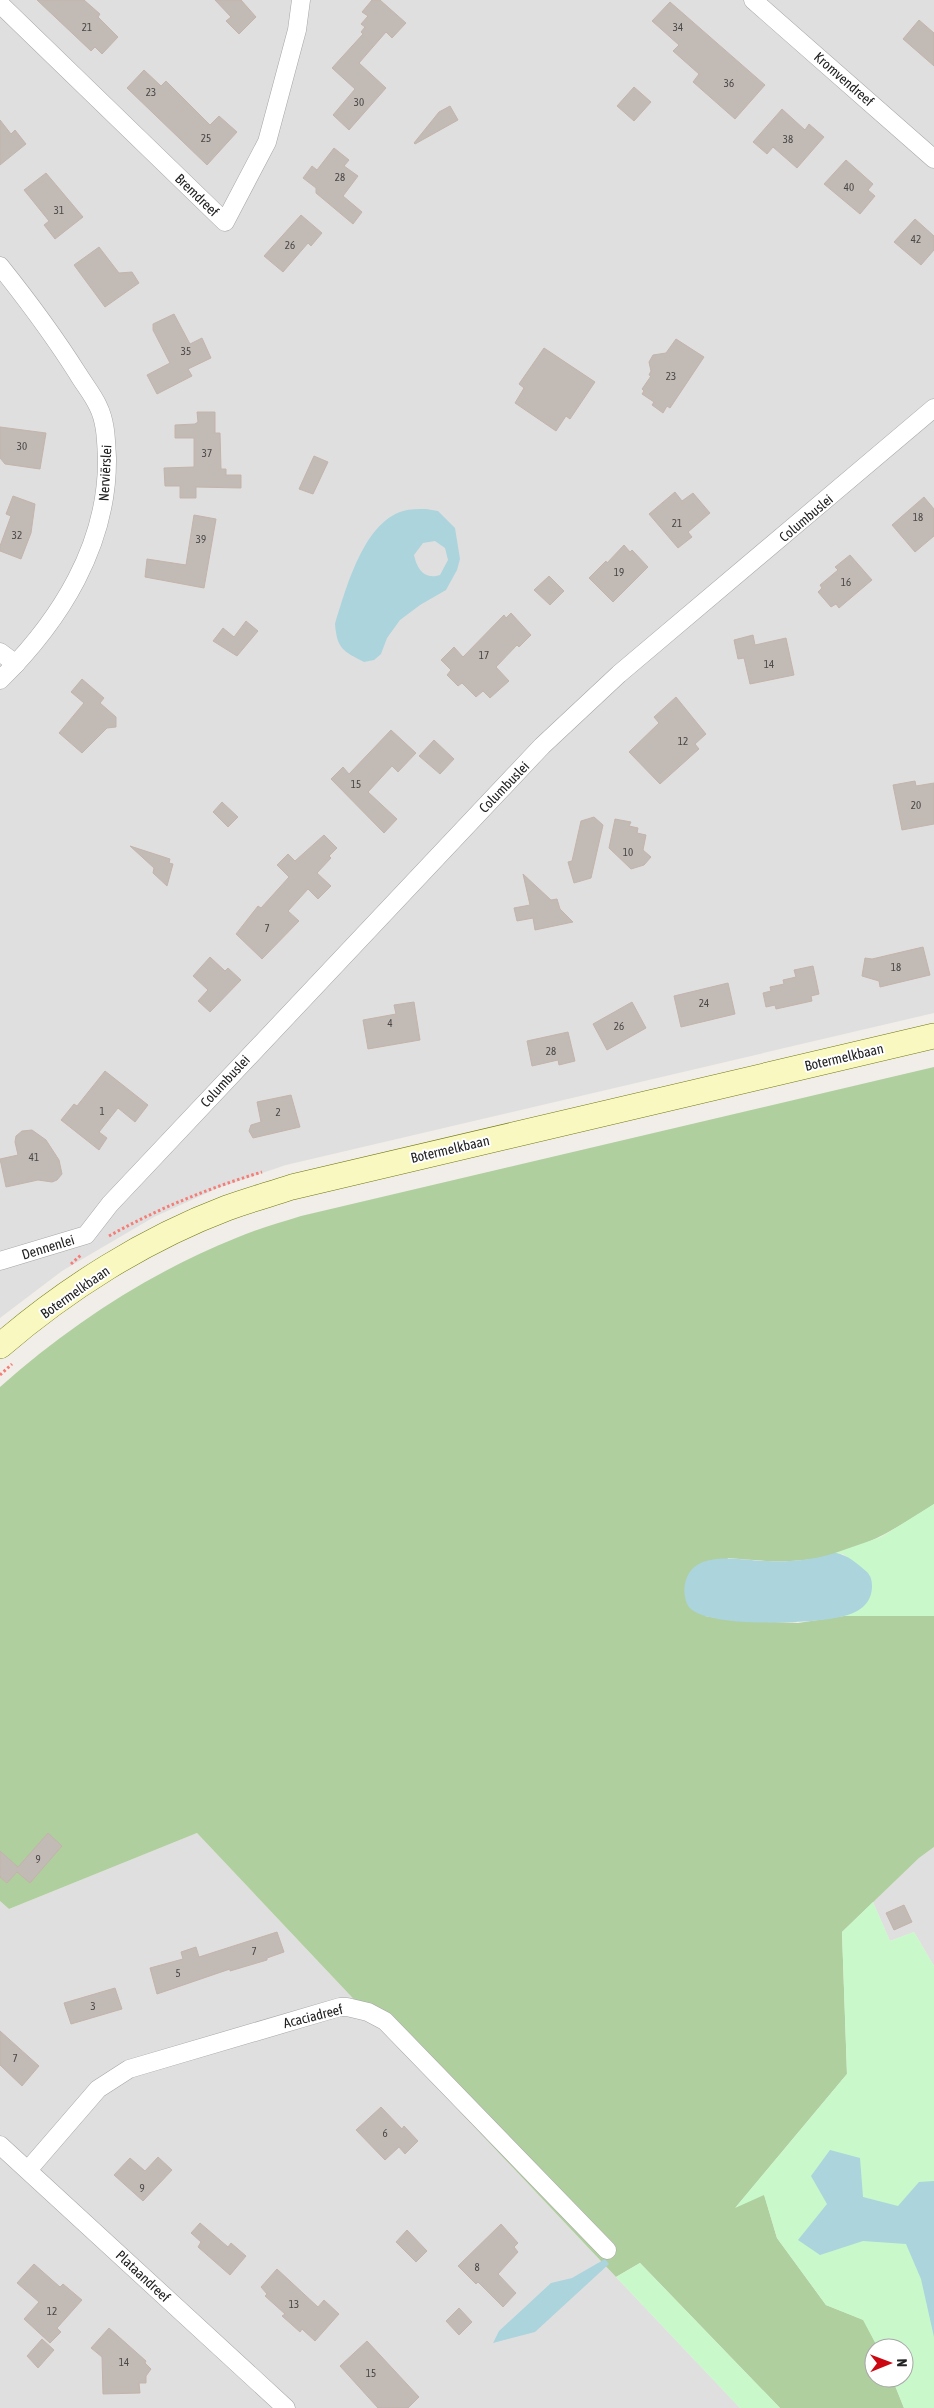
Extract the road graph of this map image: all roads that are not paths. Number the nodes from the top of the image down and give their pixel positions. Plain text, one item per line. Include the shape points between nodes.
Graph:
1 (300, 0) edge
2 (753, 0) edge
3 (0, 4) edge
4 (934, 159) edge
5 (0, 266) edge
6 (934, 408) edge
7 (0, 652) edge
8 (16, 664) junction
9 (0, 680) edge
10 (934, 1036) edge
11 (110, 1204) joint
12 (0, 1261) edge
13 (5, 1348) edge
14 (0, 2145) edge
15 (28, 2170) junction
16 (607, 2250) dead end
17 (286, 2408) edge

1 - 3 street, Bremdreef via 297,30 267,142 224,222
2 - 4 street, Kromvendreef
5 - 8 street, Nerviërslei via 76,370 98,406 106,432 103,508 93,547 61,609
6 - 11 street, Columbuslei via 619,674 542,746
7 - 8 street
8 - 9 street, Nerviërslei
10 - 13 main road, Botermelkbaan via 292,1187 226,1209 164,1237 74,1290
11 - 12 street, Dennenlei via 86,1235
14 - 15 street, Plataandreef
15 - 16 street, Acaciadreef via 98,2089 129,2068 348,2007 385,2021
15 - 17 street, Plataandreef

